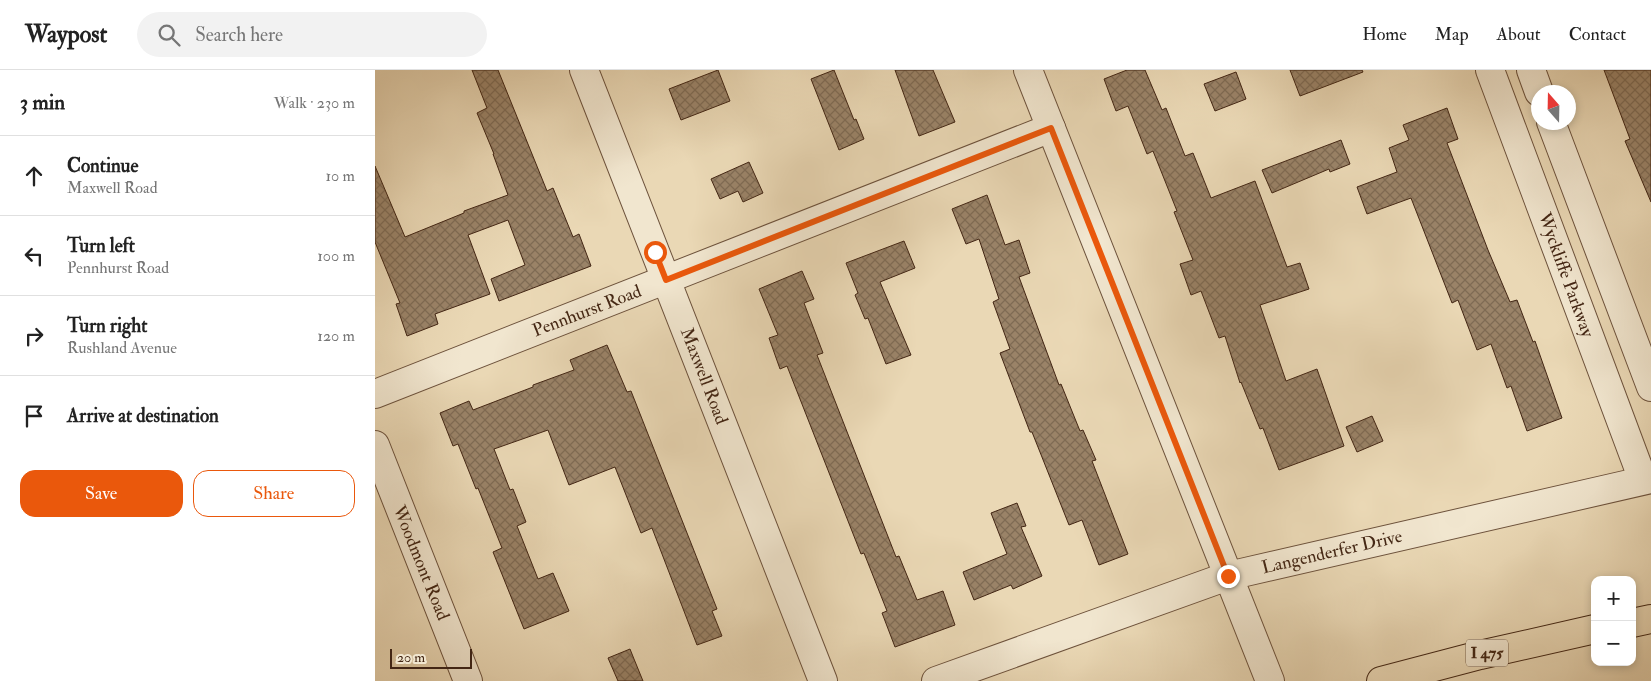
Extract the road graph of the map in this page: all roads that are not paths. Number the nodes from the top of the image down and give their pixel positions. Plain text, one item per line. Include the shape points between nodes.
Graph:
1 (584, 70) edge
2 (1028, 70) edge
3 (1490, 70) edge
4 (1531, 70) edge
5 (1536, 85) edge
6 (1051, 128) junction
7 (1554, 130) edge
8 (666, 280) junction
9 (1651, 387) edge
10 (375, 394) edge
11 (375, 445) edge
12 (1647, 479) edge
13 (1228, 576) junction
14 (1651, 619) edge
15 (1636, 621) edge
16 (1591, 630) edge
17 (468, 681) edge
18 (823, 681) edge
19 (935, 681) edge
20 (1270, 681) edge
21 (1381, 681) edge

1 - 8 street, Maxwell Road
2 - 6 street
3 - 12 street, Wyckliffe Parkway
4 - 5 street
6 - 8 street, Pennhurst Road
6 - 13 street
7 - 9 street
8 - 10 street, Pennhurst Road
8 - 18 street, Maxwell Road
11 - 17 street, Woodmont Road
12 - 13 street, Langenderfer Drive
13 - 19 street, Langenderfer Drive
13 - 20 street
14 - 15 highway
16 - 21 highway, I 475

